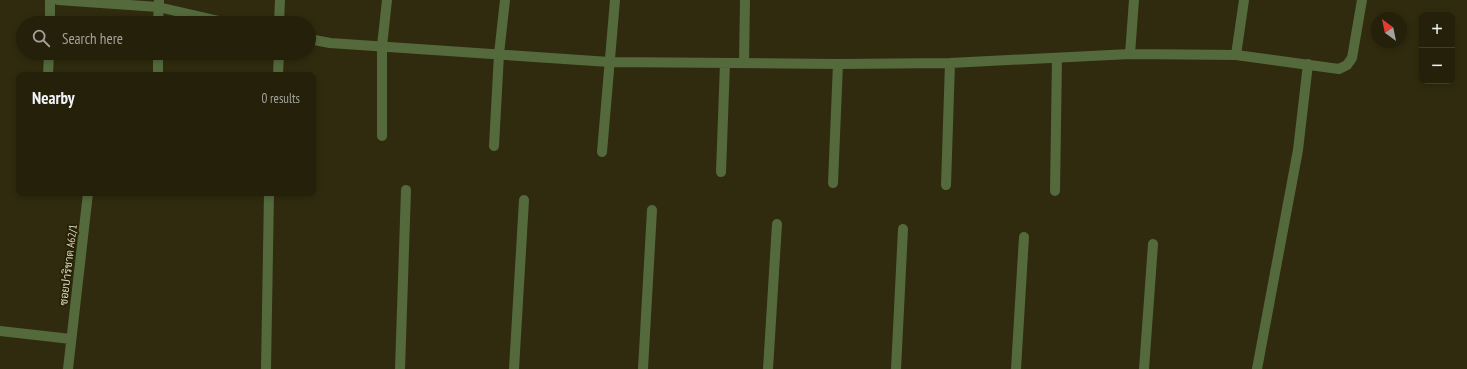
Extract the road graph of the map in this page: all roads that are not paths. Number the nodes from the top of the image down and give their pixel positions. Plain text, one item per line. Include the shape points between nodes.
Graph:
1 (50, 0) edge
2 (58, 0) edge
3 (280, 0) edge
4 (386, 0) edge
5 (504, 0) edge
6 (615, 0) edge
7 (745, 0) edge
8 (1134, 0) edge
9 (1244, 0) edge
10 (1362, 0) edge
11 (158, 4) edge
12 (50, 16) edge
13 (158, 16) edge
14 (202, 16) edge
15 (279, 16) edge
16 (316, 39) edge
17 (382, 46) junction
18 (499, 54) junction
19 (1130, 54) junction
20 (1236, 55) junction
21 (1058, 58) junction
22 (49, 60) edge
23 (158, 60) edge
24 (278, 60) edge
25 (609, 62) junction
26 (725, 63) junction
27 (744, 63) junction
28 (950, 63) junction
29 (838, 64) junction
30 (1308, 64) junction
31 (48, 72) edge
32 (158, 72) edge
33 (278, 72) edge
34 (382, 136) dead end
35 (494, 146) dead end
36 (602, 152) dead end
37 (721, 172) dead end
38 (833, 183) dead end
39 (946, 185) dead end
40 (406, 190) dead end
41 (1055, 191) dead end
42 (88, 196) edge
43 (270, 196) edge
44 (524, 200) dead end
45 (652, 210) dead end
46 (778, 224) dead end
47 (903, 229) dead end
48 (1024, 237) dead end
49 (1153, 244) dead end
50 (0, 331) edge
51 (71, 340) junction
52 (68, 369) edge
53 (266, 369) edge
54 (400, 369) edge
55 (514, 369) edge
56 (643, 369) edge
57 (768, 369) edge
58 (896, 369) edge
59 (1016, 369) edge
60 (1144, 369) edge
61 (1257, 369) edge

1 - 12 street
2 - 11 street
3 - 15 street
4 - 17 street
5 - 18 street
6 - 25 street
7 - 27 street
8 - 19 street
9 - 20 street
10 - 30 street via 1352,58 1347,65 1339,69
11 - 13 street
11 - 14 street
16 - 17 street
17 - 18 street
17 - 34 street
18 - 25 street
18 - 35 street
19 - 20 street
19 - 21 street
20 - 30 street
21 - 28 street
21 - 41 street
22 - 31 street
23 - 32 street
24 - 33 street
25 - 26 street
25 - 36 street
26 - 27 street
26 - 37 street
27 - 29 street
28 - 29 street
28 - 39 street
29 - 38 street
30 - 61 street via 1298,150
40 - 54 street
42 - 51 street, ซอยปาริชาต A62/1
43 - 53 street
44 - 55 street
45 - 56 street
46 - 57 street
47 - 58 street
48 - 59 street
49 - 60 street
50 - 51 street
51 - 52 street, ซอยปาริชาต A62/1

